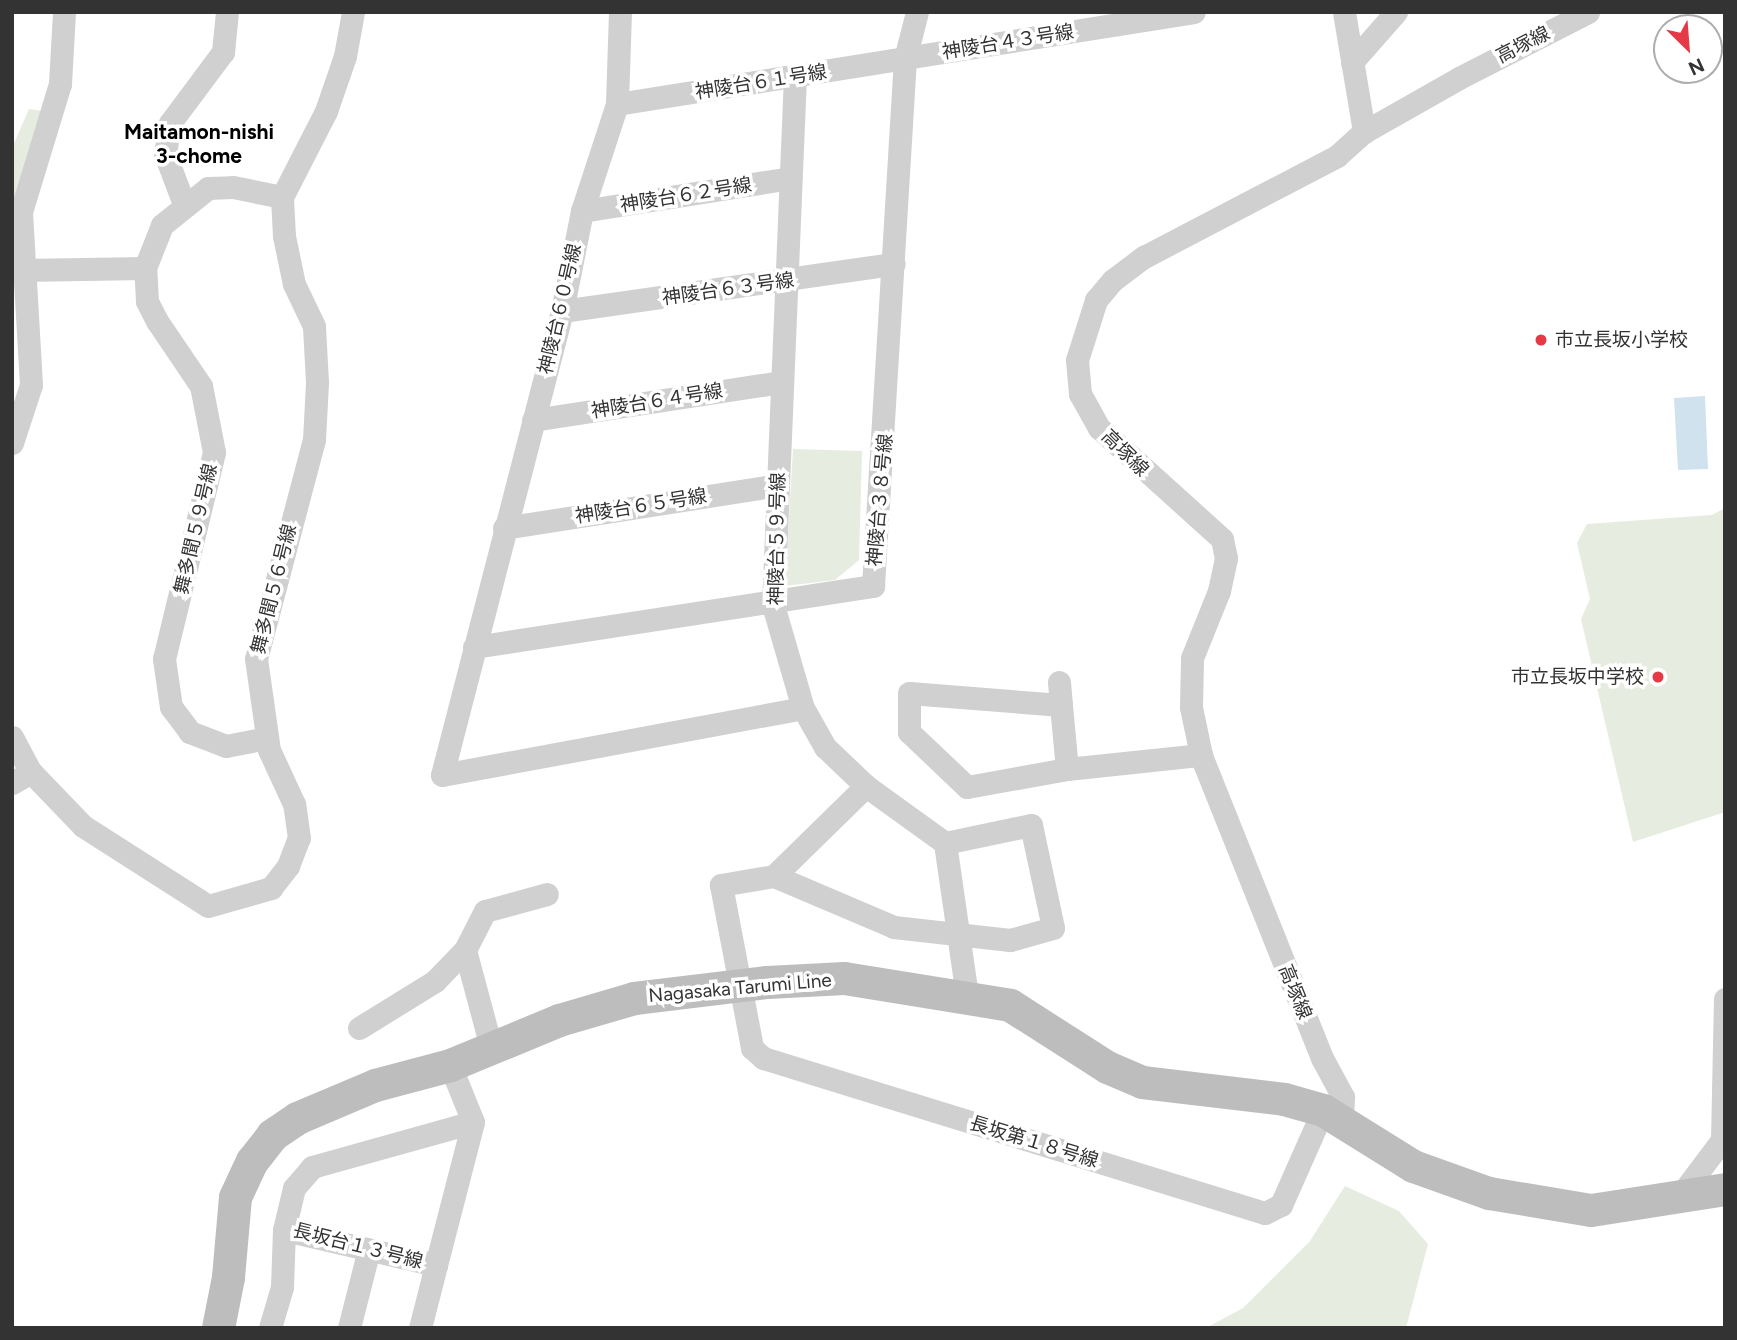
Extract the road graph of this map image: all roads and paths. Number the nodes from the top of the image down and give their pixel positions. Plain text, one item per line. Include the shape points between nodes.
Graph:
1 (64, 12) edge
2 (227, 12) edge
3 (353, 12) edge
4 (620, 12) edge
5 (917, 12) edge
6 (1194, 12) edge
7 (1345, 12) edge
8 (1396, 12) edge
9 (1588, 12) edge
10 (905, 59) junction
11 (1352, 62) junction
12 (795, 76) junction
13 (617, 104) junction
14 (1364, 132) junction
15 (790, 178) junction
16 (282, 197) junction
17 (184, 204) junction
18 (582, 211) junction
19 (894, 264) junction
20 (145, 268) junction
21 (22, 270) junction
22 (786, 281) junction
23 (562, 312) junction
24 (782, 382) junction
25 (533, 420) junction
26 (12, 443) edge
27 (778, 485) junction
28 (504, 528) junction
29 (773, 605) junction
30 (474, 647) junction
31 (803, 708) junction
32 (12, 737) edge
33 (267, 738) junction
34 (1201, 755) junction
35 (1068, 769) junction
36 (21, 777) edge
37 (866, 786) junction
38 (945, 843) junction
39 (774, 876) junction
40 (547, 894) dead end
41 (956, 933) junction
42 (465, 950) junction
43 (737, 985) junction
44 (967, 995) junction
45 (1725, 999) edge
46 (359, 1028) dead end
47 (491, 1047) junction
48 (450, 1065) junction
49 (1332, 1114) junction
50 (473, 1122) junction
51 (1725, 1189) edge
52 (1680, 1196) junction
53 (284, 1230) junction
54 (369, 1249) junction
55 (436, 1265) junction
56 (218, 1328) edge
57 (270, 1328) edge
58 (349, 1328) edge
59 (420, 1328) edge

1 - 21 street via 60,84 21,212
2 - 17 street via 223,52 170,123 165,154
3 - 16 street via 345,56 326,111
4 - 13 street, 神陵台６０号線
5 - 10 street, 神陵台３８号線
6 - 10 street, 神陵台４３号線
7 - 11 street
8 - 11 street
9 - 14 street, 高塚線
10 - 12 street, 神陵台６１号線
10 - 19 street, 神陵台３８号線
11 - 14 street
12 - 13 street, 神陵台６１号線
12 - 15 street, 神陵台５９号線
13 - 18 street, 神陵台６０号線
14 - 34 street, 高塚線 via 1337,156 1144,257 1113,280 1096,300 1077,360 1080,394 1099,428 1222,539 1226,558 1219,591 1192,658 1191,707
15 - 18 street, 神陵台６２号線
15 - 22 street, 神陵台５９号線
16 - 17 street, 舞多聞５９号線 via 233,187 208,188
16 - 33 street, 舞多聞５６号線 via 284,236 295,284 314,326 317,382 314,440 256,659
17 - 20 street, 舞多聞５９号線 via 162,225
18 - 23 street, 神陵台６０号線
19 - 22 street, 神陵台６３号線
19 - 29 street, 神陵台３８号線 via 873,586
20 - 21 street
20 - 33 street, 舞多聞５９号線 via 147,300 201,386 214,452 164,659 171,708 190,732 226,746
21 - 26 street via 31,385
22 - 23 street, 神陵台６３号線
22 - 24 street, 神陵台５９号線
23 - 25 street, 神陵台６０号線
24 - 25 street, 神陵台６４号線
24 - 27 street, 神陵台５９号線
25 - 28 street, 神陵台６０号線
27 - 28 street, 神陵台６５号線
27 - 29 street, 神陵台５９号線
28 - 30 street, 神陵台６０号線
29 - 30 street, 神陵台３８号線
29 - 31 street, 神陵台５９号線
30 - 31 street via 442,775
31 - 37 street, 神陵台５９号線 via 825,747
32 - 36 street, 舞多聞５６号線
33 - 36 street, 舞多聞５６号線 via 294,804 299,838 288,866 271,888 208,906 83,826
34 - 35 street
34 - 49 street, 高塚線 via 1322,1058 1343,1097
35 - 35 street via 1060,693 909,693 909,732 967,787
37 - 38 street, 神陵台５９号線
37 - 39 street
38 - 41 street
38 - 41 street via 1031,825 1053,928 1010,940
39 - 41 street via 894,927
39 - 43 street, 長坂第１８号線 via 721,885
40 - 42 street via 485,911
41 - 44 street
42 - 46 street via 435,981
42 - 47 street
43 - 44 main road, Nagasaka Tarumi Line via 844,978
43 - 47 main road, Nagasaka Tarumi Line via 634,998
43 - 49 street, 長坂第１８号線 via 752,1048 763,1058 1265,1213 1281,1205
44 - 49 main road, Nagasaka Tarumi Line via 1010,1005 1107,1067 1142,1082 1284,1099
45 - 52 street via 1722,1140
47 - 48 main road, Nagasaka Tarumi Line
48 - 50 street
48 - 56 main road, Nagasaka Tarumi Line via 375,1085 296,1118 272,1135 252,1161 235,1197
49 - 52 main road, Nagasaka Tarumi Line via 1413,1166 1489,1193 1591,1210
50 - 53 street, 長坂台１３号線 via 312,1167 295,1188
50 - 55 street, 長坂台１３号線
51 - 52 main road, Nagasaka Tarumi Line
53 - 54 street, 長坂台１３号線
53 - 57 street via 282,1287
54 - 55 street, 長坂台１３号線
54 - 58 street
55 - 59 street

